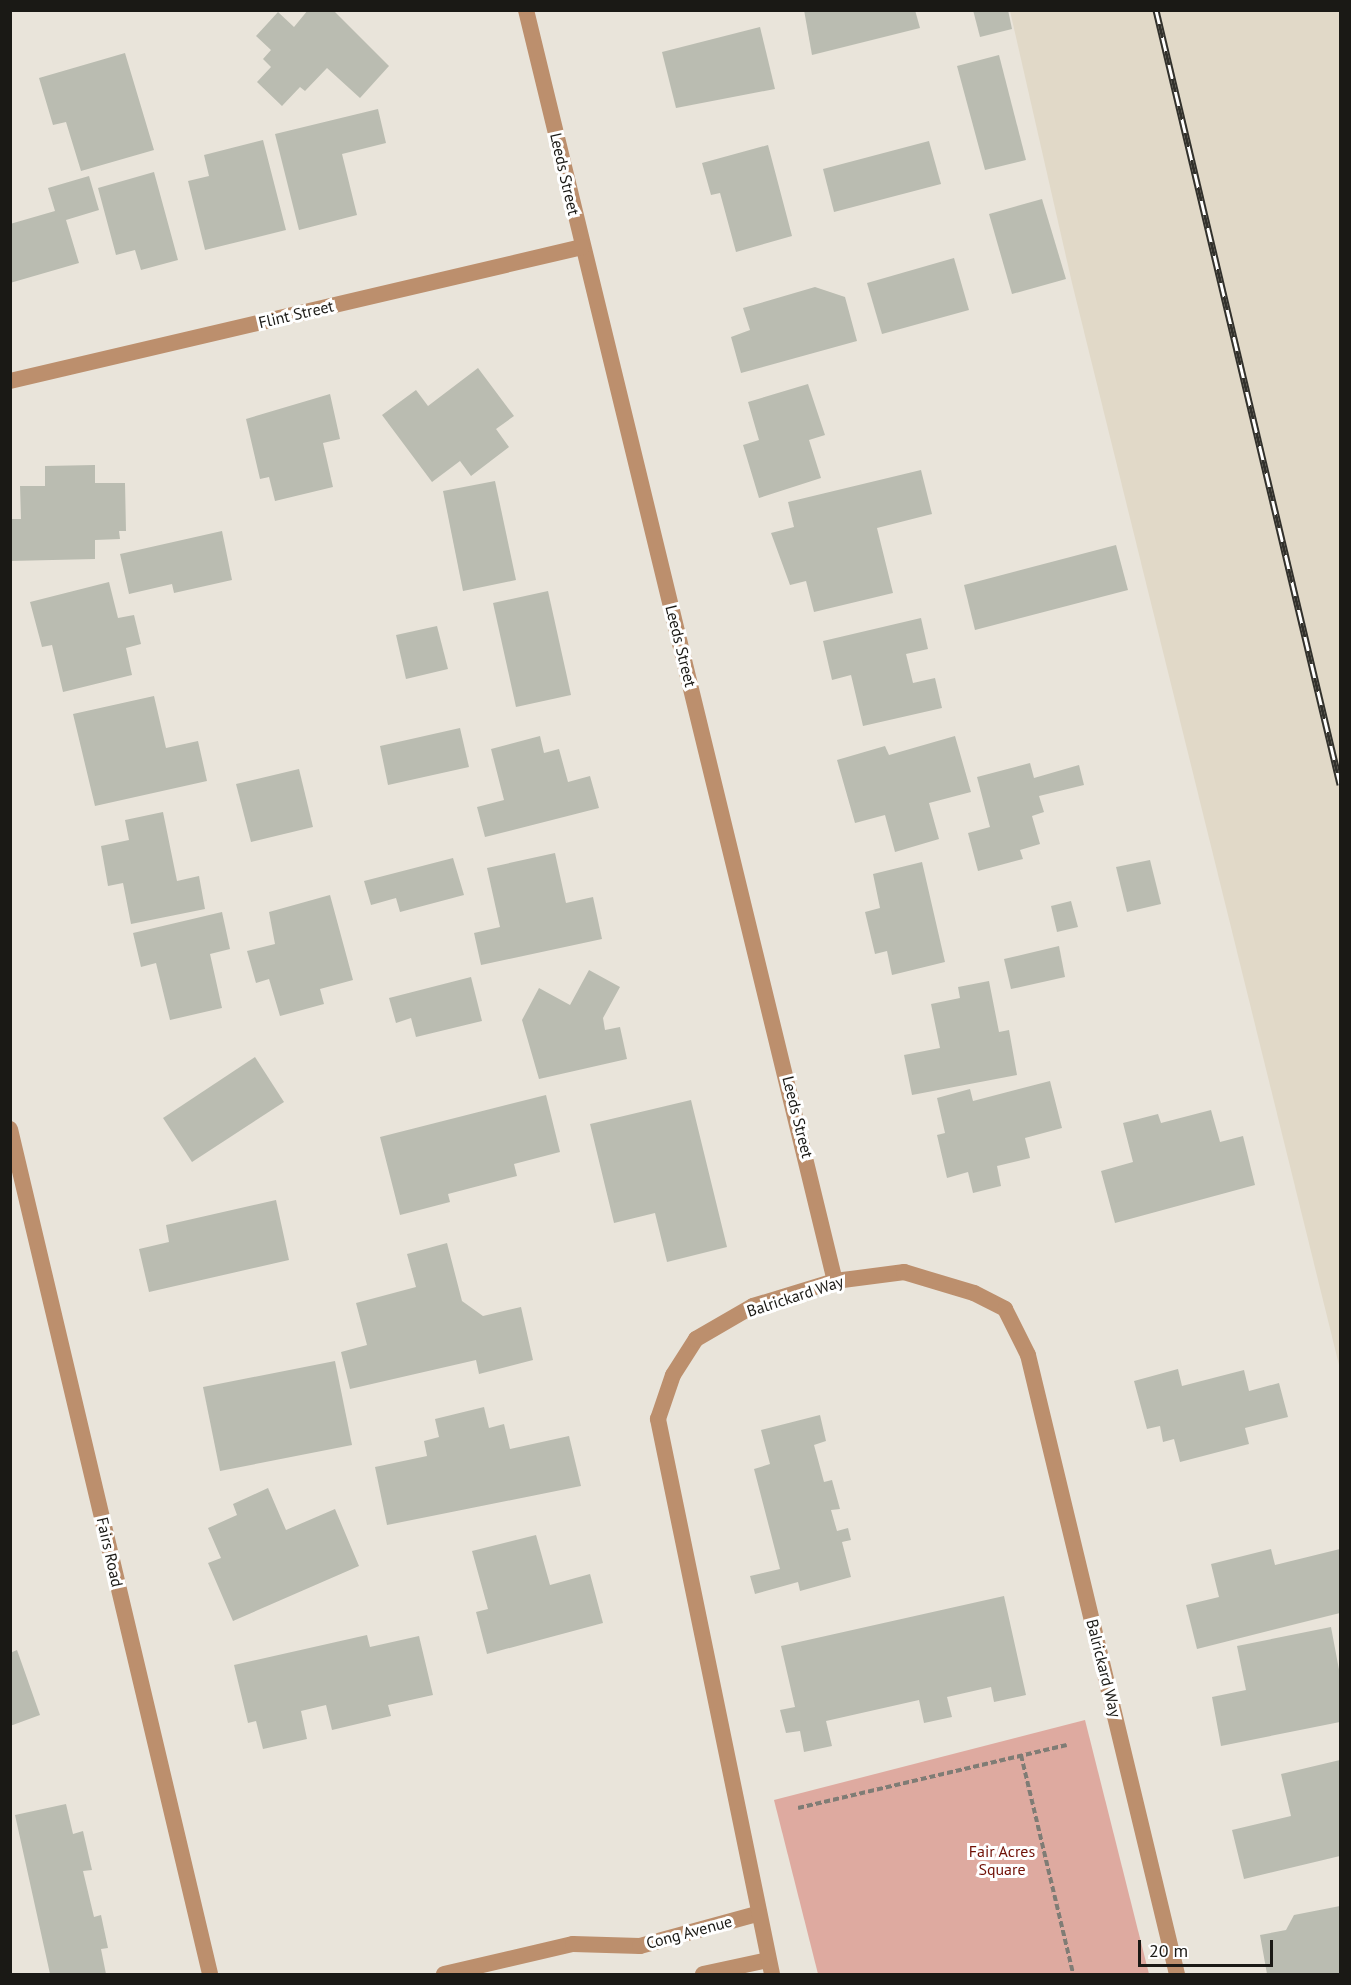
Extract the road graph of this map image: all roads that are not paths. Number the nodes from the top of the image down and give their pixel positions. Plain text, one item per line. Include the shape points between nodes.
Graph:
1 (526, 10) edge
2 (582, 247) junction
3 (10, 381) edge
4 (10, 1129) edge
5 (835, 1281) junction
6 (757, 1914) junction
7 (770, 1967) edge
8 (210, 1974) edge
9 (444, 1974) edge
10 (703, 1974) edge
11 (1177, 1974) edge

1 - 2 street, Leeds Street
2 - 3 street, Flint Street
2 - 5 street, Leeds Street
4 - 8 street, Fairs Road
5 - 6 street, Balrickard Way via 753,1306 696,1339 673,1375 658,1419
5 - 11 street, Balrickard Way via 904,1272 974,1293 1005,1309 1028,1355
6 - 7 street, Balrickard Way
6 - 9 street, Cong Avenue via 640,1946 573,1944
7 - 10 street

